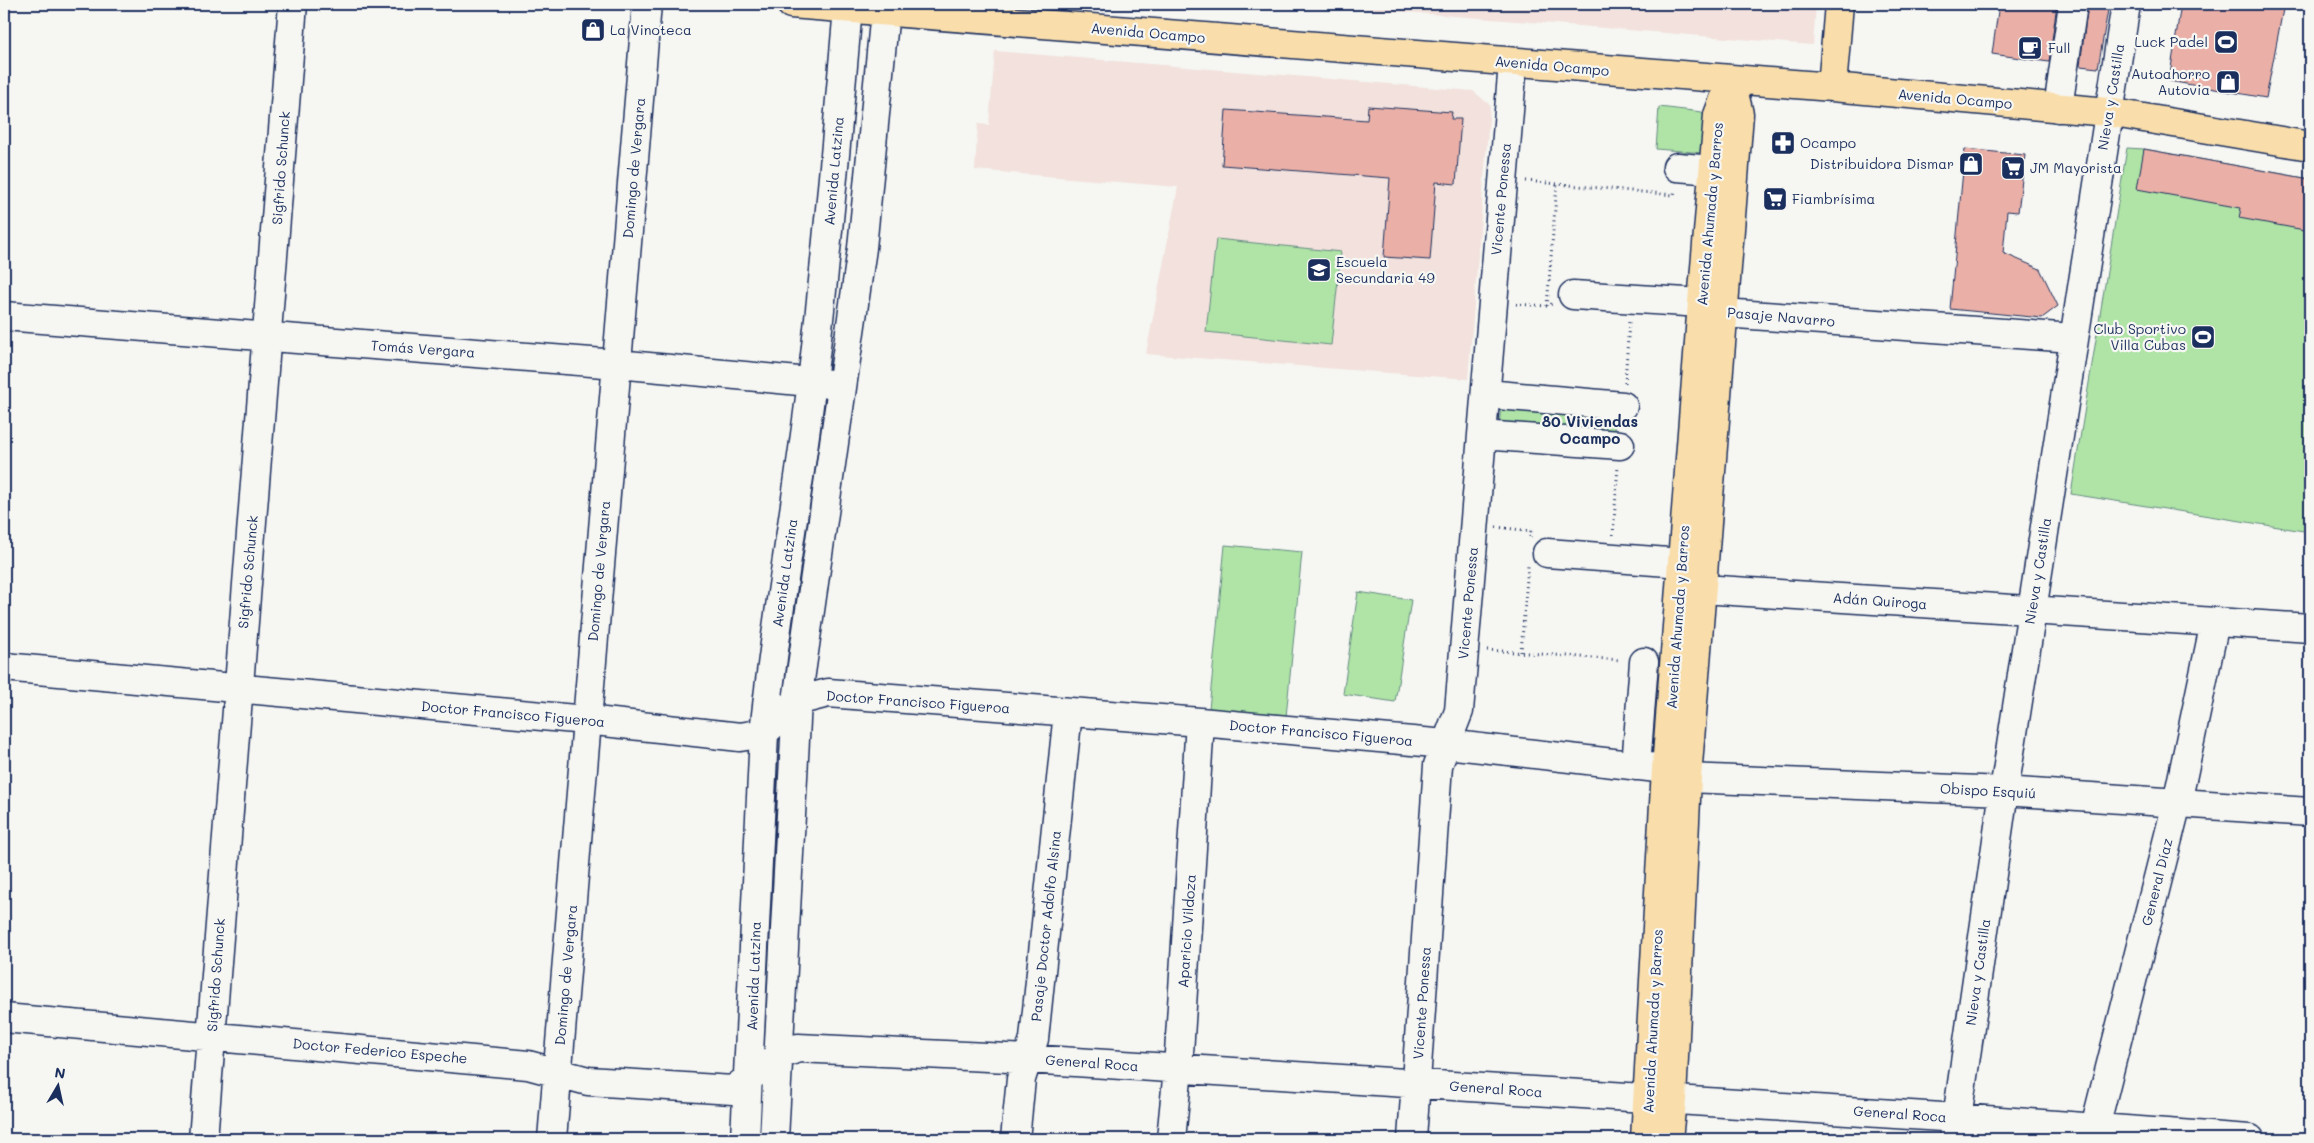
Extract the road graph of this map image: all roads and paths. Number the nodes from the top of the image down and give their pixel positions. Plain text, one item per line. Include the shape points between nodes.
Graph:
1 (294, 4) edge
2 (647, 4) edge
3 (791, 4) edge
4 (1839, 4) edge
5 (2073, 4) edge
6 (2126, 4) edge
7 (848, 8) junction
8 (899, 9) edge
9 (1513, 63) junction
10 (1731, 80) junction
11 (1832, 87) junction
12 (2058, 108) junction
13 (2108, 112) junction
14 (2310, 146) edge
15 (1676, 167) joint
16 (1713, 170) junction
17 (1503, 179) junction
18 (1557, 184) junction
19 (1573, 295) joint
20 (1493, 303) junction
21 (1547, 306) junction
22 (1713, 308) junction
23 (4, 316) edge
24 (268, 337) junction
25 (2073, 338) junction
26 (617, 364) junction
27 (812, 382) junction
28 (843, 384) junction
29 (1486, 394) junction
30 (1623, 406) dead end
31 (1482, 435) junction
32 (1620, 445) dead end
33 (1475, 525) junction
34 (1531, 530) junction
35 (1535, 550) junction
36 (1682, 563) junction
37 (1702, 589) junction
38 (2031, 610) junction
39 (2215, 622) junction
40 (2310, 628) edge
41 (1464, 648) junction
42 (1521, 652) junction
43 (1644, 662) joint
44 (4, 667) edge
45 (238, 688) junction
46 (798, 701) junction
47 (1068, 712) junction
48 (586, 720) junction
49 (1200, 722) junction
50 (764, 733) junction
51 (1446, 744) junction
52 (1636, 766) junction
53 (1677, 774) junction
54 (2004, 791) junction
55 (2177, 803) junction
56 (2310, 812) edge
57 (4, 1018) edge
58 (211, 1036) junction
59 (778, 1056) junction
60 (1028, 1059) junction
61 (1178, 1069) junction
62 (558, 1074) junction
63 (749, 1076) junction
64 (1416, 1084) junction
65 (1660, 1100) junction
66 (1956, 1129) edge
67 (2094, 1134) edge
68 (203, 1139) edge
69 (552, 1139) edge
70 (745, 1139) edge
71 (774, 1139) edge
72 (1015, 1139) edge
73 (1171, 1139) edge
74 (1412, 1139) edge
75 (1646, 1139) edge
76 (1668, 1139) edge
77 (2250, 1139) edge

1 - 24 street, Sigfrido Schunck
2 - 26 street, Domingo de Vergara
3 - 7 main road, Avenida Ocampo
4 - 11 main road
5 - 12 street
6 - 13 street, Nieva y Castilla
7 - 8 main road, Avenida Ocampo
7 - 27 street, Avenida Latzina
8 - 9 main road, Avenida Ocampo
8 - 28 street, Avenida Latzina
9 - 10 main road, Avenida Ocampo
9 - 17 street, Vicente Ponessa
10 - 11 main road, Avenida Ocampo
10 - 16 main road, Avenida Ahumada y Barros via 1718,115
10 - 22 main road, Avenida Ahumada y Barros via 1739,114
11 - 12 main road, Avenida Ocampo
12 - 13 main road, Avenida Ocampo
13 - 14 main road, Avenida Ocampo
13 - 25 street, Nieva y Castilla
15 - 16 street
15 - 18 path via 1674,195
16 - 22 main road, Avenida Ahumada y Barros
17 - 18 path
17 - 20 street, Vicente Ponessa
18 - 21 path
19 - 21 path
19 - 22 street, Pasaje Navarro
20 - 21 path
20 - 29 street, Vicente Ponessa
22 - 25 street, Pasaje Navarro
22 - 36 main road, Avenida Ahumada y Barros
22 - 37 main road, Avenida Ahumada y Barros
23 - 24 street, Tomás Vergara
24 - 26 street, Tomás Vergara
24 - 45 street, Sigfrido Schunck
25 - 38 street, Nieva y Castilla
26 - 27 street, Tomás Vergara
26 - 48 street, Domingo de Vergara
27 - 28 street, Tomás Vergara
27 - 50 street, Avenida Latzina
28 - 46 street, Avenida Latzina
29 - 30 street
29 - 31 street, Vicente Ponessa
31 - 32 street
31 - 33 street, Vicente Ponessa
33 - 34 path
33 - 41 street, Vicente Ponessa
34 - 35 path
34 - 35 path
35 - 36 street
35 - 42 path
36 - 37 street
36 - 53 main road, Avenida Ahumada y Barros
37 - 38 street, Adán Quiroga
37 - 53 main road, Avenida Ahumada y Barros
38 - 39 street, Adán Quiroga
38 - 54 street, Nieva y Castilla
39 - 40 street, Adán Quiroga
39 - 55 street, General Díaz
41 - 42 path
41 - 51 street, Vicente Ponessa via 1459,711
42 - 43 path
43 - 52 street
44 - 45 street, Doctor Francisco Figueroa
45 - 48 street, Doctor Francisco Figueroa
45 - 58 street, Sigfrido Schunck
46 - 47 street, Doctor Francisco Figueroa via 828,693
46 - 50 street, Doctor Francisco Figueroa
46 - 59 street, Avenida Latzina
47 - 49 street, Doctor Francisco Figueroa
47 - 60 street, Pasaje Doctor Adolfo Alsina via 1034,1039
48 - 50 street, Doctor Francisco Figueroa via 740,737
48 - 62 street, Domingo de Vergara
49 - 51 street, Doctor Francisco Figueroa
49 - 61 street, Aparicio Vildoza
50 - 63 street, Avenida Latzina
51 - 52 street, Doctor Francisco Figueroa
51 - 64 street, Vicente Ponessa via 1438,765
52 - 53 street, Doctor Francisco Figueroa
53 - 54 street, Obispo Esquiú
53 - 65 main road, Avenida Ahumada y Barros
54 - 55 street, Obispo Esquiú
54 - 66 street, Nieva y Castilla
55 - 56 street, Obispo Esquiú
55 - 67 street, General Díaz
57 - 58 street, Doctor Federico Espeche
58 - 62 street, Doctor Federico Espeche via 528,1064
58 - 68 street, Sigfrido Schunck
59 - 60 street, General Roca via 798,1048
59 - 63 street, General Roca
59 - 71 street, Avenida Latzina
60 - 61 street, General Roca
60 - 72 street, Pasaje Doctor Adolfo Alsina via 1021,1079
61 - 64 street, General Roca
61 - 73 street, Aparicio Vildoza
62 - 63 street, Doctor Federico Espeche via 588,1081 733,1090
62 - 69 street, Domingo de Vergara
63 - 70 street, Avenida Latzina
64 - 65 street, General Roca
64 - 74 street, Vicente Ponessa
65 - 66 street, General Roca
65 - 75 main road, Avenida Ahumada y Barros
65 - 76 main road, Avenida Ahumada y Barros
66 - 67 street, General Roca
67 - 77 street, General Roca

